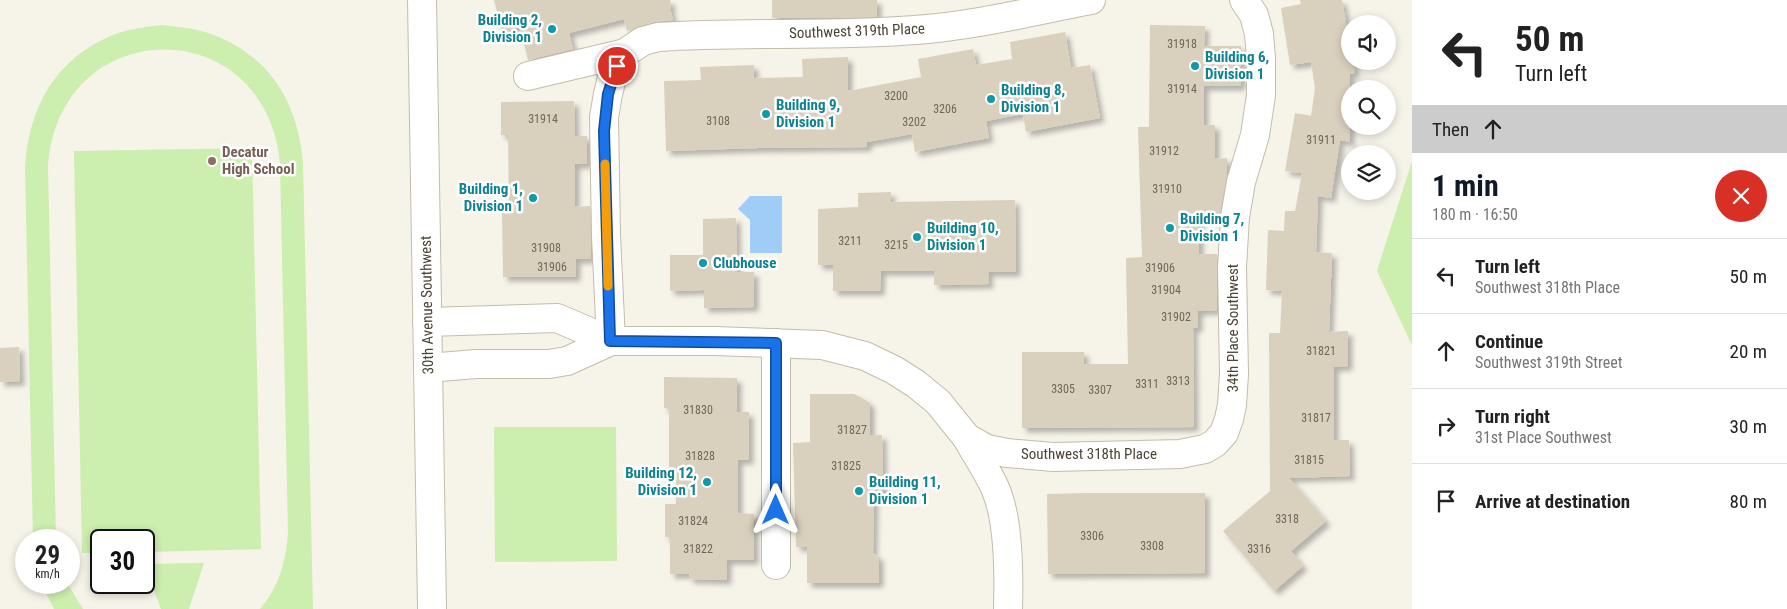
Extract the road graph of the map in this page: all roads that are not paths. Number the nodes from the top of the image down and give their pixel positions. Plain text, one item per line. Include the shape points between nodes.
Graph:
1 (422, 0) edge
2 (1091, 0) edge
3 (1249, 8) edge
4 (626, 53) junction
5 (528, 76) dead end
6 (427, 322) junction
7 (610, 341) junction
8 (776, 343) junction
9 (428, 368) junction
10 (1224, 433) joint
11 (967, 438) junction
12 (776, 565) dead end
13 (432, 609) edge
14 (1008, 609) edge

1 - 6 street, 30th Avenue Southwest
2 - 4 street, Southwest 319th Place via 917,30 658,37 643,41
3 - 10 street, 34th Place Southwest via 1261,46 1261,95 1255,135 1236,210 1232,266 1234,389
4 - 5 street
4 - 7 street via 613,74 604,118
6 - 7 street via 557,318
6 - 9 street, 30th Avenue Southwest
7 - 8 street, Southwest 318th Place
7 - 9 street via 567,361 549,364
8 - 11 street, Southwest 318th Place via 829,346 865,356 894,370 938,402
8 - 12 street
9 - 13 street, 30th Avenue Southwest
10 - 11 street, Southwest 318th Place via 1209,446 1186,453 1053,457 986,449
11 - 14 street via 997,493 1008,553

